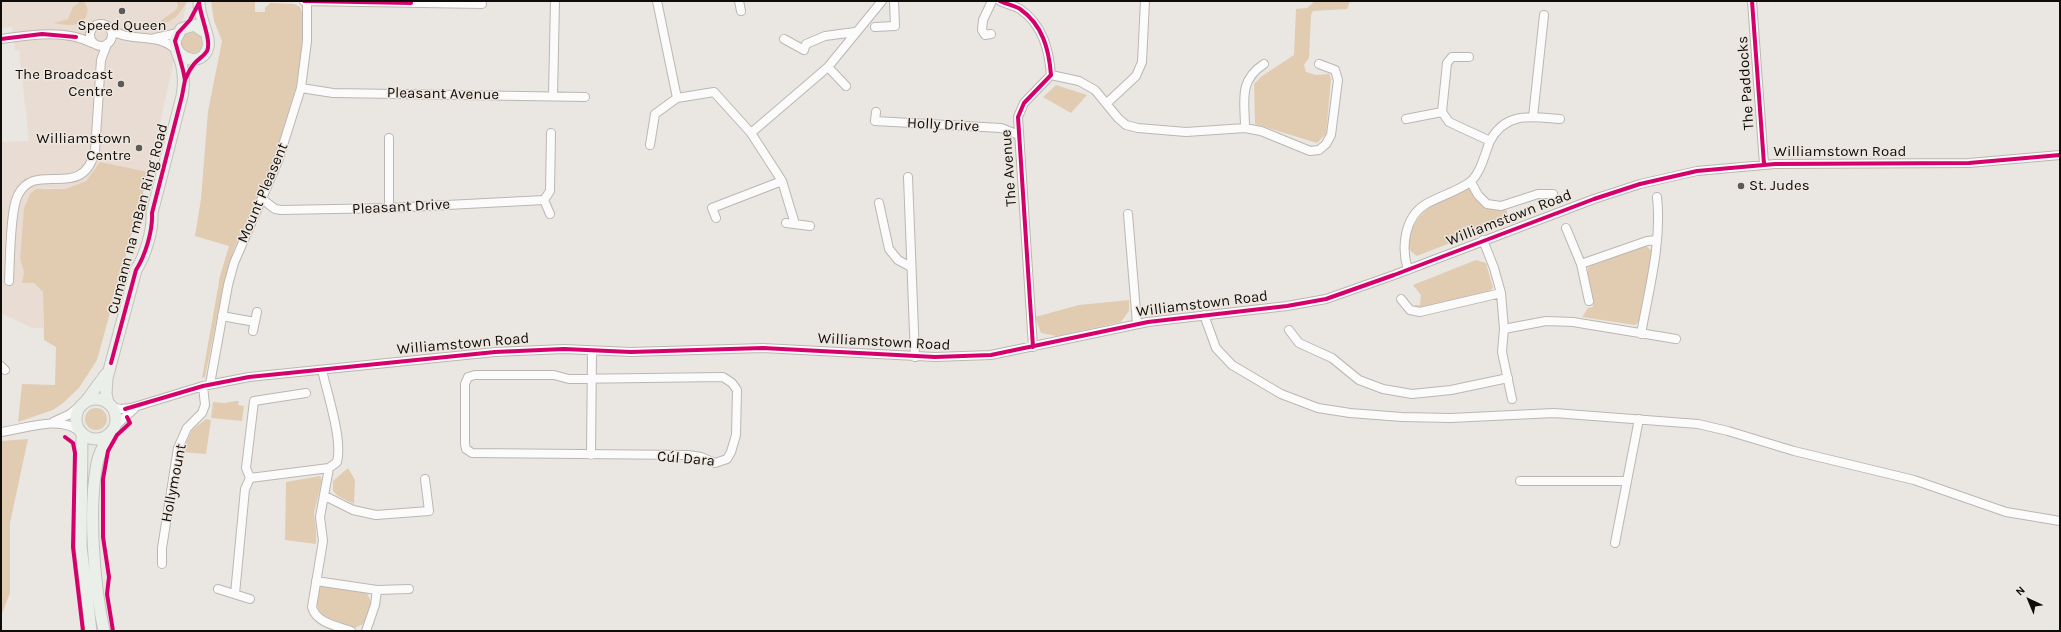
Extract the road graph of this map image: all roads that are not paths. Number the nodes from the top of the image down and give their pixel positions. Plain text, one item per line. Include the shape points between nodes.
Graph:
1 (304, 1) edge
2 (307, 1) edge
3 (555, 1) edge
4 (657, 1) edge
5 (739, 1) edge
6 (882, 1) edge
7 (894, 1) edge
8 (992, 1) edge
9 (1000, 1) edge
10 (1145, 1) edge
11 (1752, 1) edge
12 (199, 2) edge
13 (482, 4) dead end
14 (741, 11) dead end
15 (1544, 15) dead end
16 (875, 27) dead end
17 (110, 29) junction
18 (91, 30) junction
19 (179, 31) junction
20 (855, 32) junction
21 (206, 33) junction
22 (990, 34) dead end
23 (125, 36) junction
24 (76, 37) junction
25 (154, 38) junction
26 (1, 39) edge
27 (784, 39) dead end
28 (108, 43) junction
29 (93, 44) junction
30 (177, 51) junction
31 (203, 56) junction
32 (1469, 57) dead end
33 (101, 60) junction
34 (1264, 64) dead end
35 (1319, 64) dead end
36 (828, 67) junction
37 (1052, 76) junction
38 (185, 80) junction
39 (846, 86) dead end
40 (301, 88) junction
41 (553, 96) junction
42 (585, 97) dead end
43 (677, 98) junction
44 (1108, 103) junction
45 (876, 112) dead end
46 (1442, 112) junction
47 (1533, 117) junction
48 (1406, 119) dead end
49 (1560, 119) dead end
50 (1245, 128) junction
51 (551, 133) dead end
52 (751, 133) junction
53 (1019, 135) junction
54 (389, 138) dead end
55 (1490, 141) junction
56 (650, 145) dead end
57 (2060, 155) edge
58 (1764, 164) junction
59 (908, 176) dead end
60 (782, 181) junction
61 (1471, 182) junction
62 (1553, 194) dead end
63 (1657, 197) dead end
64 (262, 199) junction
65 (544, 200) junction
66 (879, 203) dead end
67 (389, 208) junction
68 (550, 214) dead end
69 (1128, 214) dead end
70 (716, 218) dead end
71 (786, 223) dead end
72 (795, 224) junction
73 (810, 226) dead end
74 (1566, 228) dead end
75 (1483, 240) junction
76 (1657, 240) junction
77 (1581, 264) junction
78 (911, 267) junction
79 (1408, 270) junction
80 (9, 281) dead end
81 (1501, 293) junction
82 (1401, 299) dead end
83 (1589, 301) dead end
84 (257, 312) dead end
85 (1204, 315) junction
86 (222, 316) junction
87 (255, 322) junction
88 (1136, 324) junction
89 (1289, 330) dead end
90 (1504, 330) junction
91 (253, 331) dead end
92 (1641, 334) junction
93 (1676, 339) dead end
94 (1033, 347) junction
95 (592, 351) junction
96 (915, 357) junction
97 (111, 363) junction
98 (322, 370) junction
99 (1508, 378) junction
100 (592, 379) junction
101 (206, 385) junction
102 (306, 393) dead end
103 (1512, 398) dead end
104 (84, 403) junction
105 (110, 405) junction
106 (140, 405) junction
107 (1639, 419) junction
108 (44, 425) junction
109 (112, 430) junction
110 (1, 432) edge
111 (80, 433) junction
112 (591, 455) junction
113 (329, 468) junction
114 (250, 478) junction
115 (425, 479) dead end
116 (1520, 481) dead end
117 (1627, 481) junction
118 (325, 496) junction
119 (2060, 521) edge
120 (1615, 543) dead end
121 (162, 564) dead end
122 (316, 581) junction
123 (218, 589) dead end
124 (409, 589) dead end
125 (377, 590) junction
126 (235, 594) junction
127 (250, 599) dead end
128 (91, 631) edge
129 (104, 631) edge
130 (351, 631) edge
131 (366, 631) edge

1 - 2 street
2 - 13 street
2 - 40 street, Mount Pleasent via 306,48
3 - 41 street
4 - 43 street
5 - 14 street
6 - 20 street
7 - 16 street via 895,26
8 - 22 street via 983,20 982,30 985,35
9 - 37 street via 1020,9 1037,26 1049,51
10 - 44 street via 1142,62 1136,76
11 - 58 street, The Paddocks
12 - 19 main road via 190,20
12 - 21 main road
15 - 47 street
17 - 18 street via 101,24
17 - 23 street
17 - 28 street via 111,37
18 - 24 street
18 - 29 street
19 - 21 main road via 194,25
19 - 25 street
19 - 30 main road via 175,41
20 - 27 street via 825,36 806,44 804,50
20 - 36 street
21 - 31 main road via 209,46
23 - 25 street
23 - 28 street
24 - 26 street via 42,34
24 - 29 street
25 - 30 street via 171,45
28 - 29 street via 101,46
28 - 33 street
29 - 33 street
30 - 31 main road via 189,60
30 - 38 main road, Cumann na mBan Ring Road
31 - 38 main road, Cumann na mBan Ring Road
32 - 46 street via 1452,57 1447,63
33 - 80 street via 93,161 88,170 78,177 36,180 22,188 14,206
34 - 50 street via 1254,71 1245,83
35 - 50 street via 1334,70 1338,80 1331,135 1326,144 1319,150 1310,151 1261,131
36 - 39 street
36 - 52 street
37 - 44 street via 1090,87
37 - 53 street, The Avenue via 1024,102 1018,117
38 - 97 main road, Cumann na mBan Ring Road via 150,229
40 - 41 street, Pleasant Avenue via 333,93
40 - 64 street, Mount Pleasent via 286,141
41 - 42 street, Pleasant Avenue
43 - 52 street via 714,92
43 - 56 street via 655,114
44 - 50 street via 1126,125 1138,128 1186,132
45 - 53 street, Holly Drive via 874,121 1001,128
46 - 48 street
46 - 55 street via 1449,122
47 - 49 street
47 - 55 street via 1507,121 1497,128
51 - 65 street via 550,191
52 - 60 street
53 - 94 street, The Avenue
54 - 67 street
55 - 61 street via 1479,170
57 - 58 street, Williamstown Road via 1956,163
58 - 75 street, Williamstown Road via 1708,169 1640,184 1583,202
59 - 78 street
60 - 70 street via 712,208
60 - 72 street
61 - 62 street via 1487,204 1501,206 1538,194
61 - 79 street via 1425,205 1413,216 1405,237 1404,256
63 - 76 street
64 - 67 street, Pleasant Drive via 275,209 282,210
64 - 86 street, Mount Pleasent via 234,263
65 - 67 street, Pleasant Drive
65 - 68 street
66 - 78 street via 889,249 898,260
69 - 88 street
71 - 72 street
72 - 73 street
74 - 77 street
75 - 79 street, Williamstown Road
75 - 81 street
76 - 77 street via 1647,241
76 - 92 street
77 - 83 street
78 - 96 street
79 - 85 street, Williamstown Road via 1311,302
81 - 82 street via 1420,312 1410,310
81 - 90 street
84 - 87 street
85 - 88 street, Williamstown Road
85 - 107 street via 1216,348 1232,365 1281,394 1318,408 1410,418 1554,413
86 - 87 street
86 - 101 street, Mount Pleasent
87 - 91 street
88 - 94 street, Williamstown Road
89 - 99 street via 1299,343 1332,358 1359,380 1383,389 1412,394 1450,390
90 - 92 street via 1546,321 1573,322
90 - 99 street via 1502,352
92 - 93 street
94 - 96 street, Williamstown Road via 972,357
95 - 96 street, Williamstown Road via 763,348
95 - 98 street, Williamstown Road via 495,352
95 - 100 street
97 - 104 main road, Cumann na mBan Ring Road via 101,382
97 - 105 main road, Cumann na mBan Ring Road via 106,390
98 - 101 street, Williamstown Road via 249,377
98 - 113 street via 337,434 339,456 337,462
99 - 103 street
100 - 112 street
100 - 112 street, Cúl Dara via 569,379 554,375 475,375 468,377 465,384 465,444 468,452
100 - 112 street, Cúl Dara via 723,377 737,390 736,435 731,452 722,462 715,463 701,457 688,456
101 - 106 street, Williamstown Road
101 - 121 street, Hollymount via 202,413 187,428 178,448 162,548
102 - 114 street via 254,401 246,468
104 - 105 main road via 98,399
104 - 108 street via 64,418
104 - 111 main road via 76,414 76,426
105 - 106 street, Williamstown Road via 125,410
105 - 109 main road via 116,420
106 - 109 street, Williamstown Road via 126,414
107 - 117 street
107 - 119 street via 1686,422 1719,428 1787,449 1914,480 1996,510
108 - 110 street
108 - 111 street via 67,425
109 - 111 main road via 95,440
109 - 129 main road via 97,463 94,516 98,591
111 - 128 main road via 82,567
113 - 114 street
113 - 118 street
114 - 126 street via 245,489
115 - 118 street via 428,511 376,515 353,510
116 - 117 street
117 - 120 street
118 - 122 street via 320,517 323,541
122 - 125 street
122 - 130 street via 313,612 321,620
123 - 126 street
124 - 125 street
125 - 131 street
126 - 127 street

